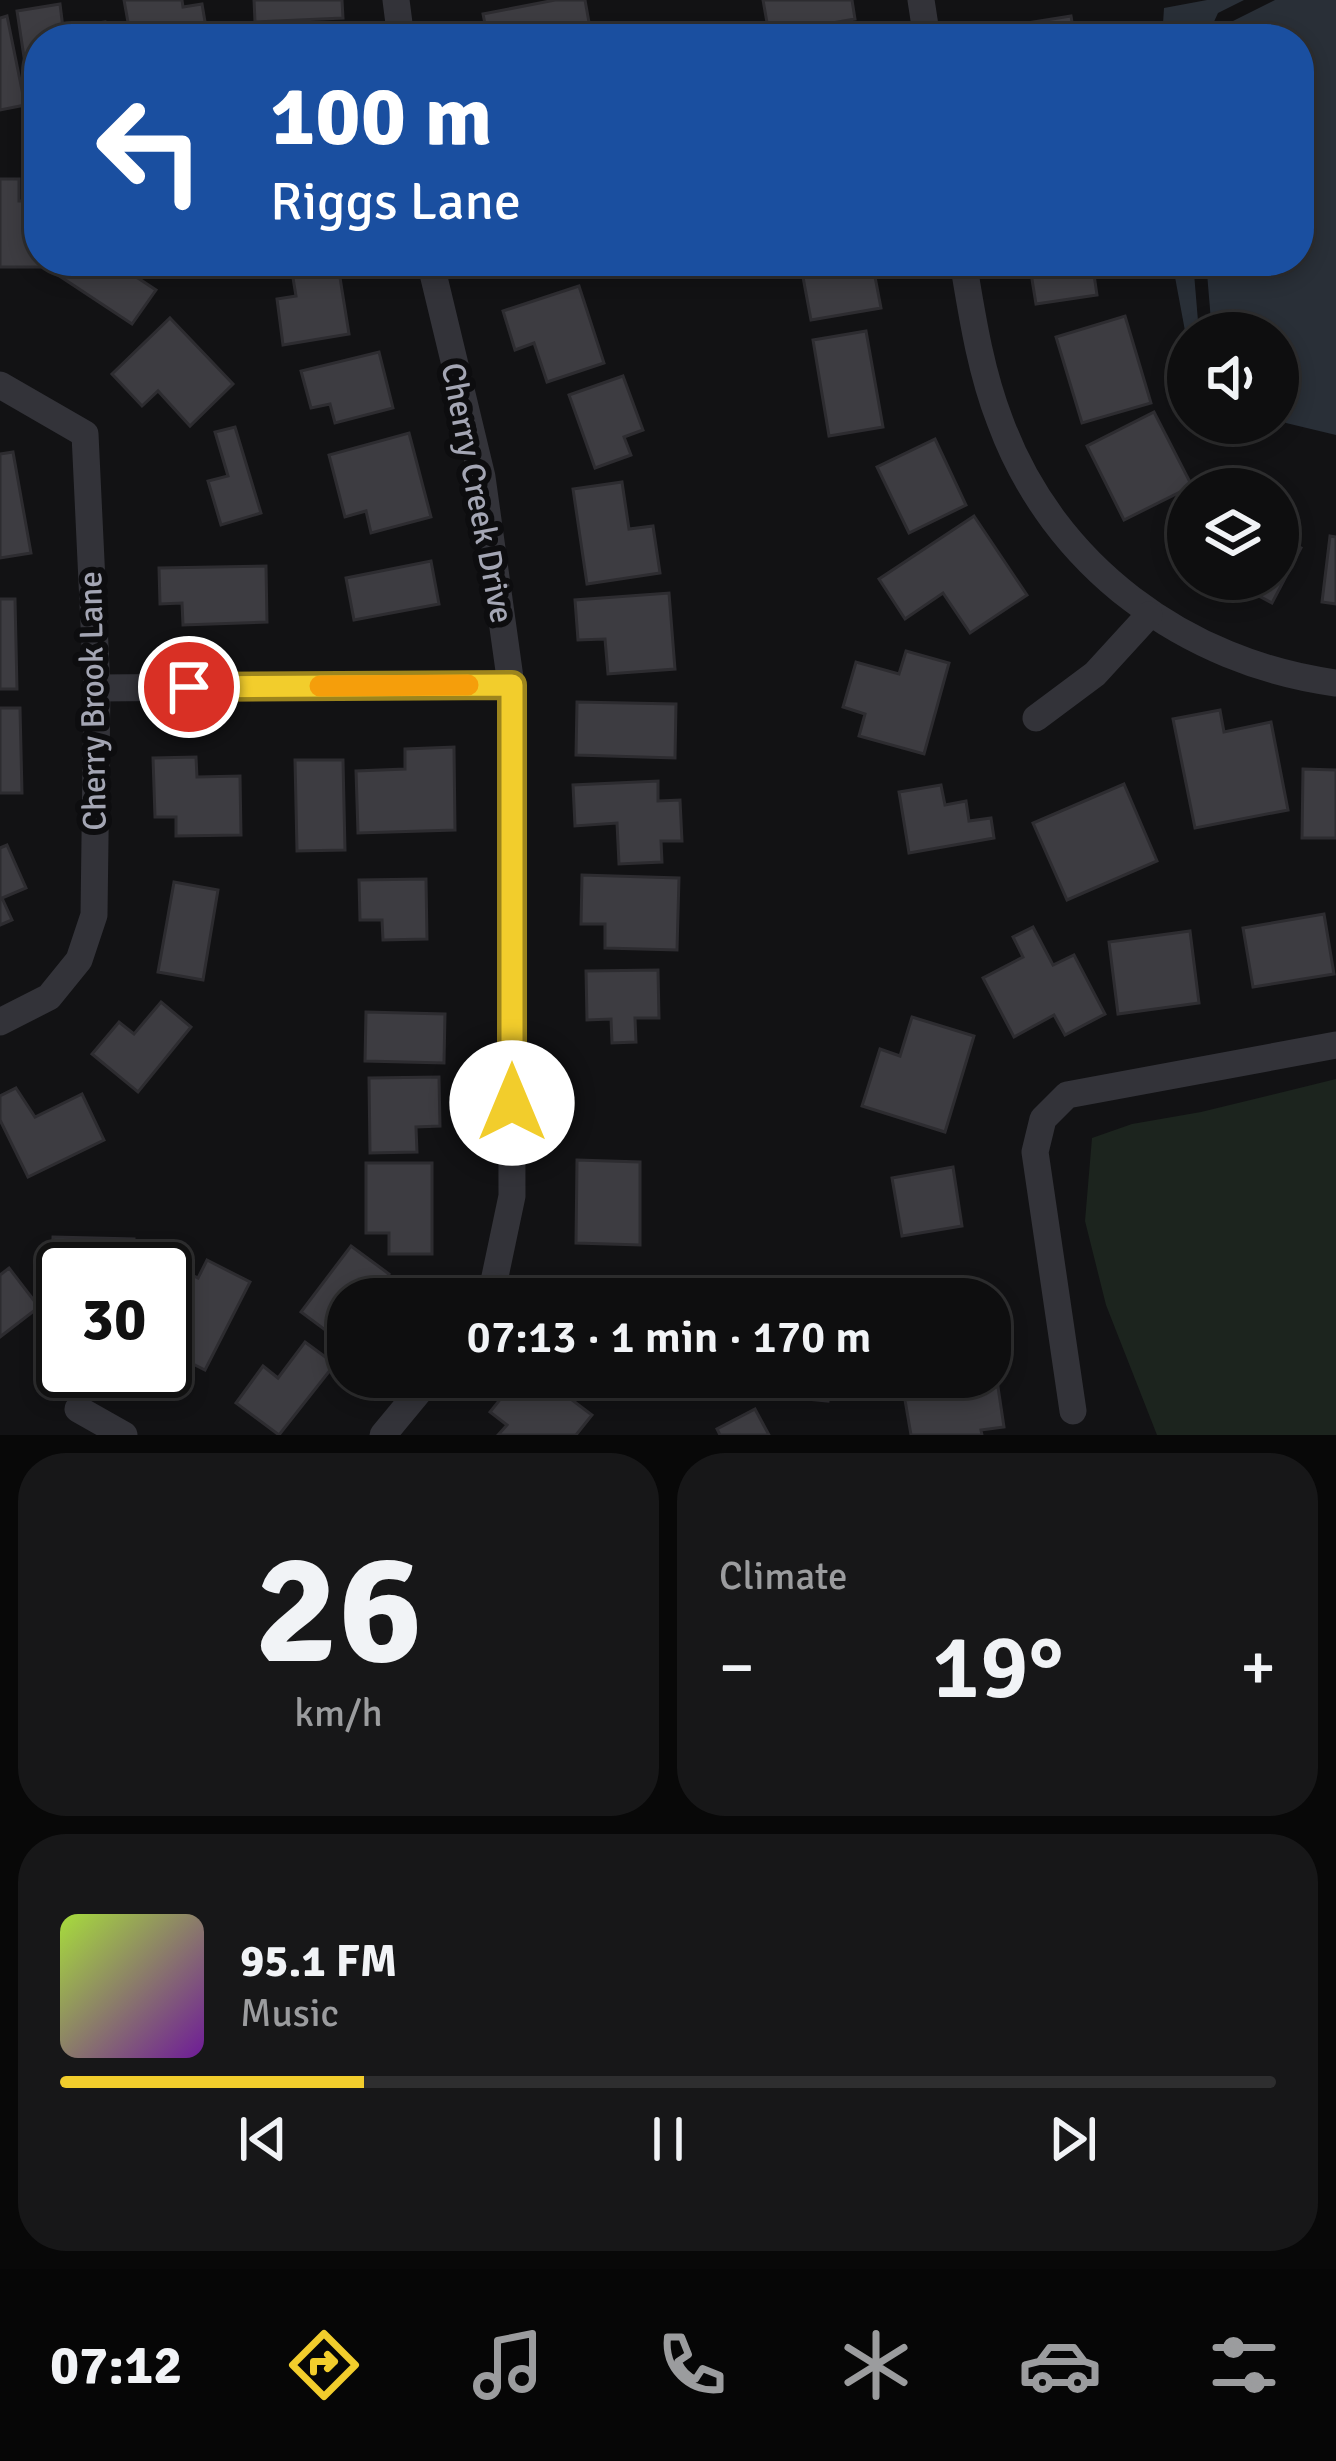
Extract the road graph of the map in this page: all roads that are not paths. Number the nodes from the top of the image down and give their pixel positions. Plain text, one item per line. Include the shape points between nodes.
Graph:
1 (434, 276) edge
2 (966, 276) edge
3 (0, 386) edge
4 (1149, 615) junction
5 (1336, 683) edge
6 (512, 685) junction
7 (98, 688) junction
8 (1036, 718) dead end
9 (0, 1022) edge
10 (1336, 1046) edge
11 (492, 1278) edge
12 (413, 1398) edge
13 (78, 1409) dead end
14 (1073, 1411) dead end
15 (124, 1435) edge
16 (382, 1435) edge

1 - 6 street, Cherry Creek Drive via 482,477
2 - 4 street via 986,378 1016,458 1074,544
3 - 7 street, Cherry Brook Lane via 85,434
4 - 5 street via 1221,653
4 - 8 street via 1095,674
6 - 7 street
6 - 11 street, Cherry Creek Drive via 512,1196
7 - 9 street, Cherry Brook Lane via 94,915 79,960 49,997
10 - 14 street via 1067,1095 1043,1119 1035,1152
12 - 16 street
13 - 15 street

